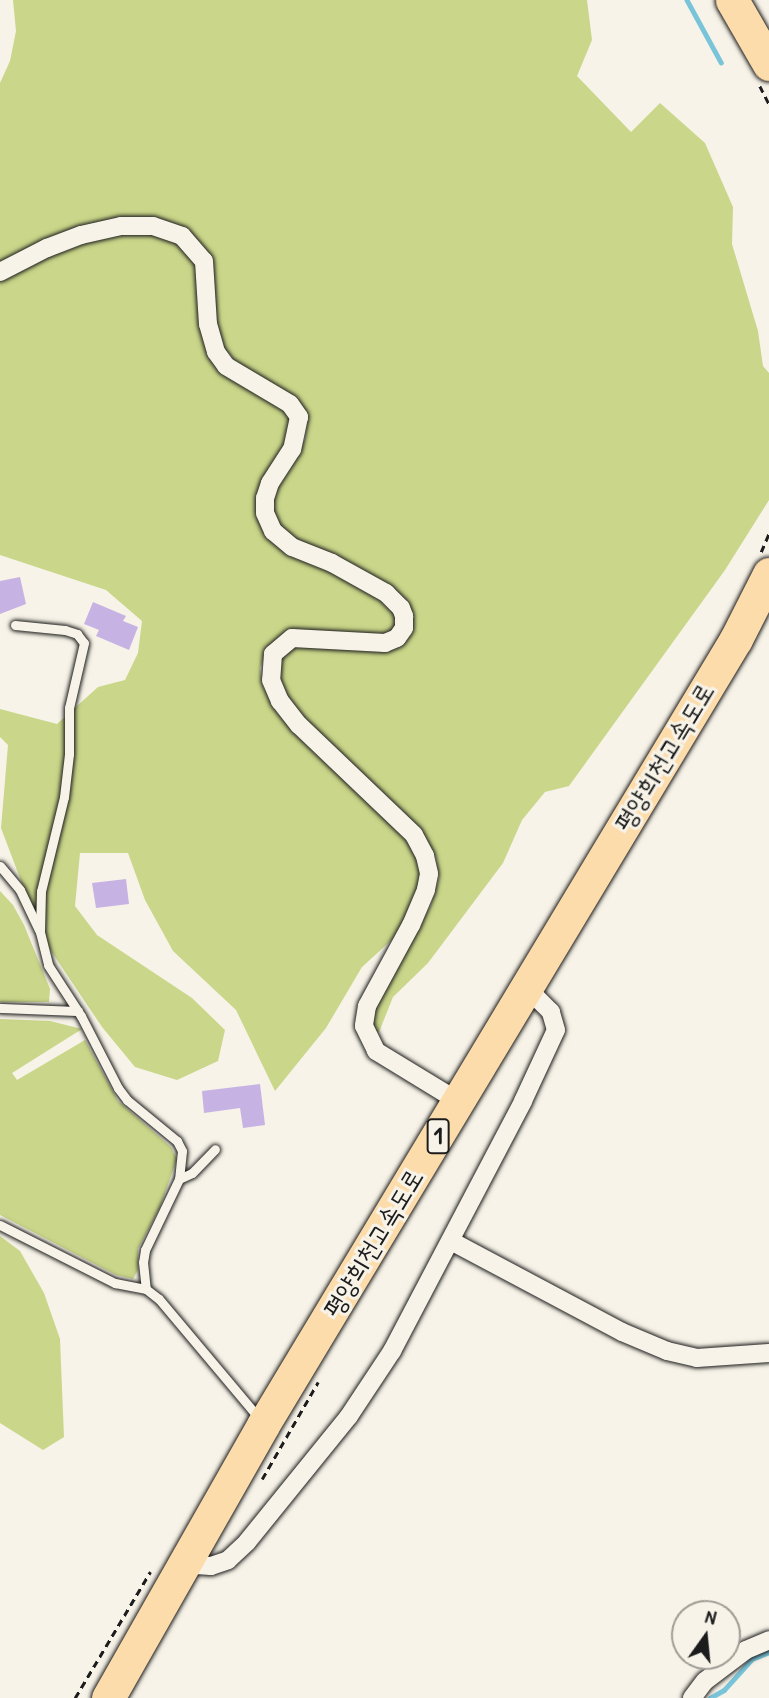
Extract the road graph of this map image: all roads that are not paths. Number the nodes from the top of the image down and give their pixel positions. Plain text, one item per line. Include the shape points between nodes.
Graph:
1 (732, 0) edge
2 (769, 64) edge
3 (0, 272) edge
4 (769, 574) edge
5 (769, 599) edge
6 (15, 625) dead end
7 (0, 866) edge
8 (40, 932) junction
9 (537, 998) junction
10 (0, 1008) edge
11 (78, 1011) junction
12 (458, 1101) junction
13 (215, 1149) dead end
14 (180, 1179) junction
15 (0, 1225) edge
16 (451, 1241) junction
17 (146, 1289) junction
18 (769, 1353) edge
19 (263, 1424) junction
20 (196, 1565) junction
21 (769, 1640) edge
22 (108, 1698) edge
23 (122, 1698) edge
24 (692, 1698) edge

1 - 2 highway
3 - 12 street via 81,235 121,226 153,226 182,236 204,261 208,324 216,352 226,366 290,404 299,417 292,449 265,498 265,513 273,531 292,547 386,593 401,608 404,628 397,638 385,643 292,638 273,654 271,680 299,725 414,835 425,856 426,890 367,1006 364,1026 376,1051
4 - 12 highway, 평양희천고속도로 / 1 via 736,639
5 - 9 highway, 평양희천고속도로 / 1
6 - 8 lane via 65,629 84,643 69,708 64,797 41,891
7 - 8 lane via 20,890
8 - 11 lane via 48,965
9 - 16 street via 551,1012 556,1030
9 - 20 highway, 평양희천고속도로 / 1
10 - 11 lane
11 - 14 lane via 127,1100 182,1150
12 - 19 highway, 평양희천고속도로 / 1
13 - 14 lane
14 - 17 lane via 145,1251
15 - 17 lane via 115,1283
16 - 18 street via 667,1351 696,1357
16 - 20 street via 392,1351 291,1491 228,1560
17 - 19 lane
19 - 22 highway, 평양희천고속도로 / 1
20 - 23 highway, 평양희천고속도로 / 1
21 - 24 street via 746,1650 705,1681

